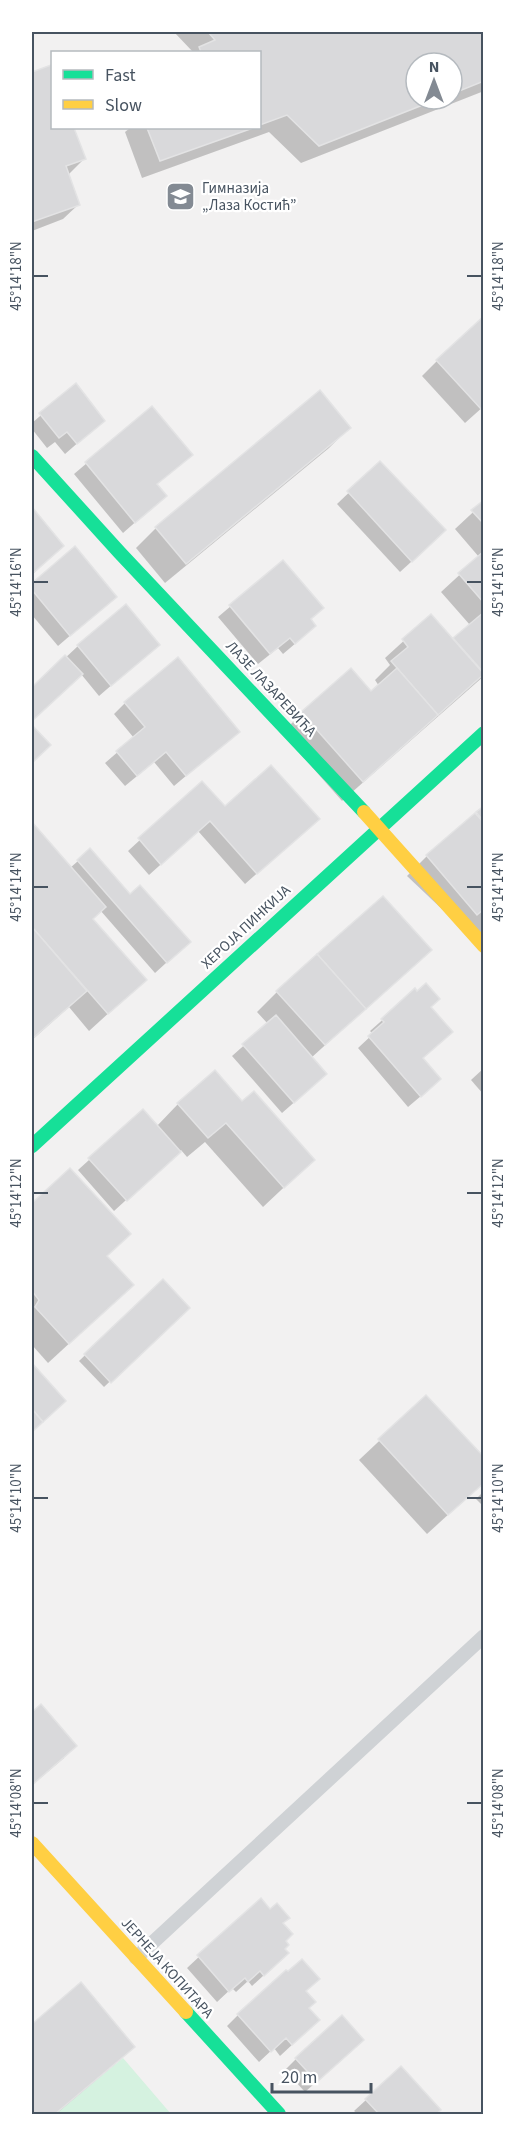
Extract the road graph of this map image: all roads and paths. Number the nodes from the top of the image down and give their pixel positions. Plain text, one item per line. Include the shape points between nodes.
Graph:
1 (32, 456) edge
2 (483, 733) edge
3 (377, 828) junction
4 (483, 946) edge
5 (32, 1146) edge
6 (483, 1636) edge
7 (32, 1843) edge
8 (136, 1958) junction
9 (279, 2115) edge

1 - 3 street, ЛАЗЕ ЛАЗАРЕВИЋА
2 - 3 street, ХЕРОЈА ПИНКИЈА
3 - 4 street, ЛАЗЕ ЛАЗАРЕВИЋА
3 - 5 street, ХЕРОЈА ПИНКИЈА
6 - 8 lane
7 - 8 street, ЈЕРНЕЈА КОПИТАРА
8 - 9 street, ЈЕРНЕЈА КОПИТАРА

